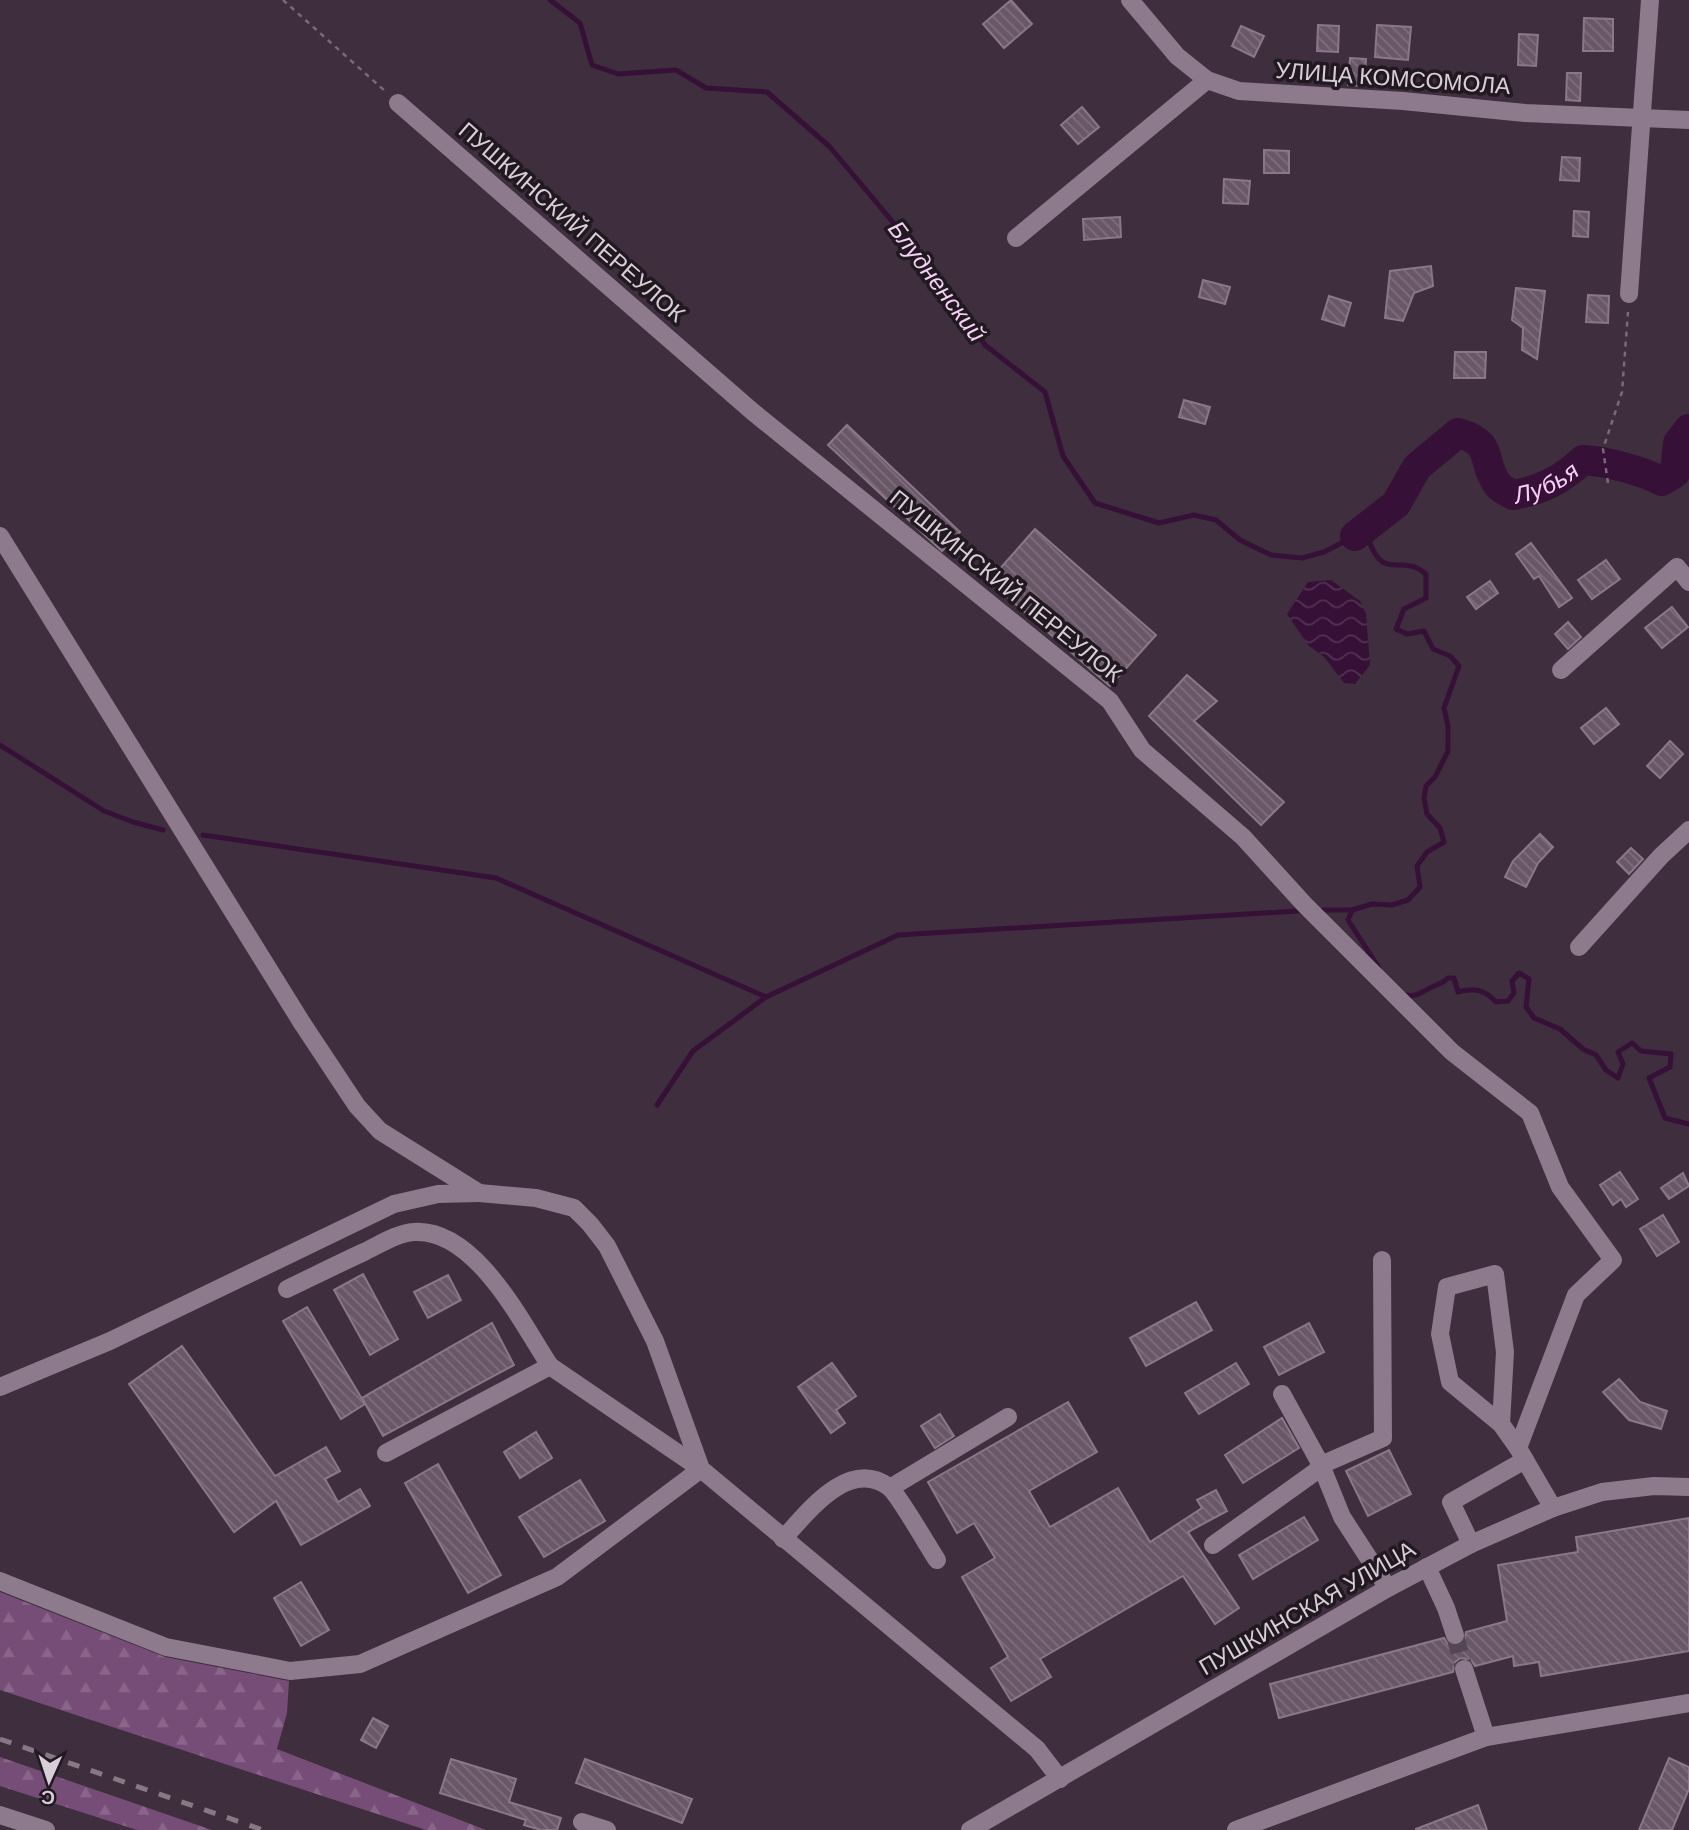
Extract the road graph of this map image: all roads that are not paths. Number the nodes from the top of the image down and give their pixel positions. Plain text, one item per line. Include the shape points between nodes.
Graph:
1 (1130, 0) edge
2 (1650, 0) edge
3 (1207, 80) junction
4 (398, 103) road end
5 (1642, 118) junction
6 (1689, 120) edge
7 (1016, 238) dead end
8 (1629, 293) road end
9 (0, 536) edge
10 (1689, 582) edge
11 (1561, 670) dead end
12 (1689, 830) edge
13 (1579, 947) dead end
14 (479, 1193) junction
15 (1382, 1260) dead end
16 (286, 1289) dead end
17 (550, 1366) junction
18 (0, 1387) edge
19 (1282, 1394) dead end
20 (1008, 1417) dead end
21 (1501, 1424) junction
22 (386, 1453) dead end
23 (1522, 1454) junction
24 (1321, 1465) junction
25 (701, 1469) junction
26 (1689, 1487) edge
27 (890, 1488) junction
28 (1553, 1508) junction
29 (783, 1539) junction
30 (1471, 1544) junction
31 (1213, 1545) dead end
32 (937, 1560) dead end
33 (1427, 1567) junction
34 (0, 1581) edge
35 (1388, 1588) junction
36 (1455, 1635) tunnel mouth
37 (1464, 1669) tunnel mouth
38 (1689, 1703) edge
39 (1486, 1737) junction
40 (1060, 1779) junction
41 (3, 1821) edge
42 (582, 1822) dead end
43 (46, 1830) edge
44 (607, 1830) edge
45 (971, 1830) edge
46 (1237, 1830) edge

1 - 3 street, УЛИЦА КОМСОМОЛА via 1177,56
2 - 5 street
3 - 5 street, УЛИЦА КОМСОМОЛА via 1239,91
3 - 7 street
4 - 23 street, ПУШКИНСКИЙ ПЕРЕУЛОК via 753,412 1110,701 1142,750 1243,837 1452,1052 1530,1113 1560,1187 1613,1260 1576,1295
5 - 6 street, УЛИЦА КОМСОМОЛА
5 - 8 street
9 - 14 street via 357,1106 380,1131
10 - 11 street via 1677,567
12 - 13 street
14 - 18 street via 438,1194 394,1204 110,1341
14 - 25 street via 536,1198 574,1208 590,1224 607,1246 655,1341
15 - 24 street via 1383,1438
16 - 17 street via 392,1238 413,1232 436,1235 473,1259 498,1285
17 - 22 street
17 - 25 street
19 - 24 street
20 - 27 street
21 - 21 street via 1450,1382 1440,1334 1447,1287 1494,1274 1505,1352
21 - 23 street
23 - 28 street
23 - 30 street via 1451,1502
24 - 31 street
24 - 35 street via 1342,1517
25 - 29 street
25 - 34 street via 557,1577 360,1664 290,1671 166,1647
26 - 28 street, ПУШКИНСКАЯ УЛИЦА via 1602,1492
27 - 29 street via 871,1478 845,1483 824,1496
27 - 32 street
28 - 30 street, ПУШКИНСКАЯ УЛИЦА
29 - 40 street via 1037,1749
30 - 33 street, ПУШКИНСКАЯ УЛИЦА
33 - 35 street, ПУШКИНСКАЯ УЛИЦА
33 - 36 street
35 - 40 street, ПУШКИНСКАЯ УЛИЦА
37 - 39 street
38 - 39 street
39 - 46 street
40 - 45 street, ПУШКИНСКАЯ УЛИЦА
41 - 43 street
42 - 44 street

